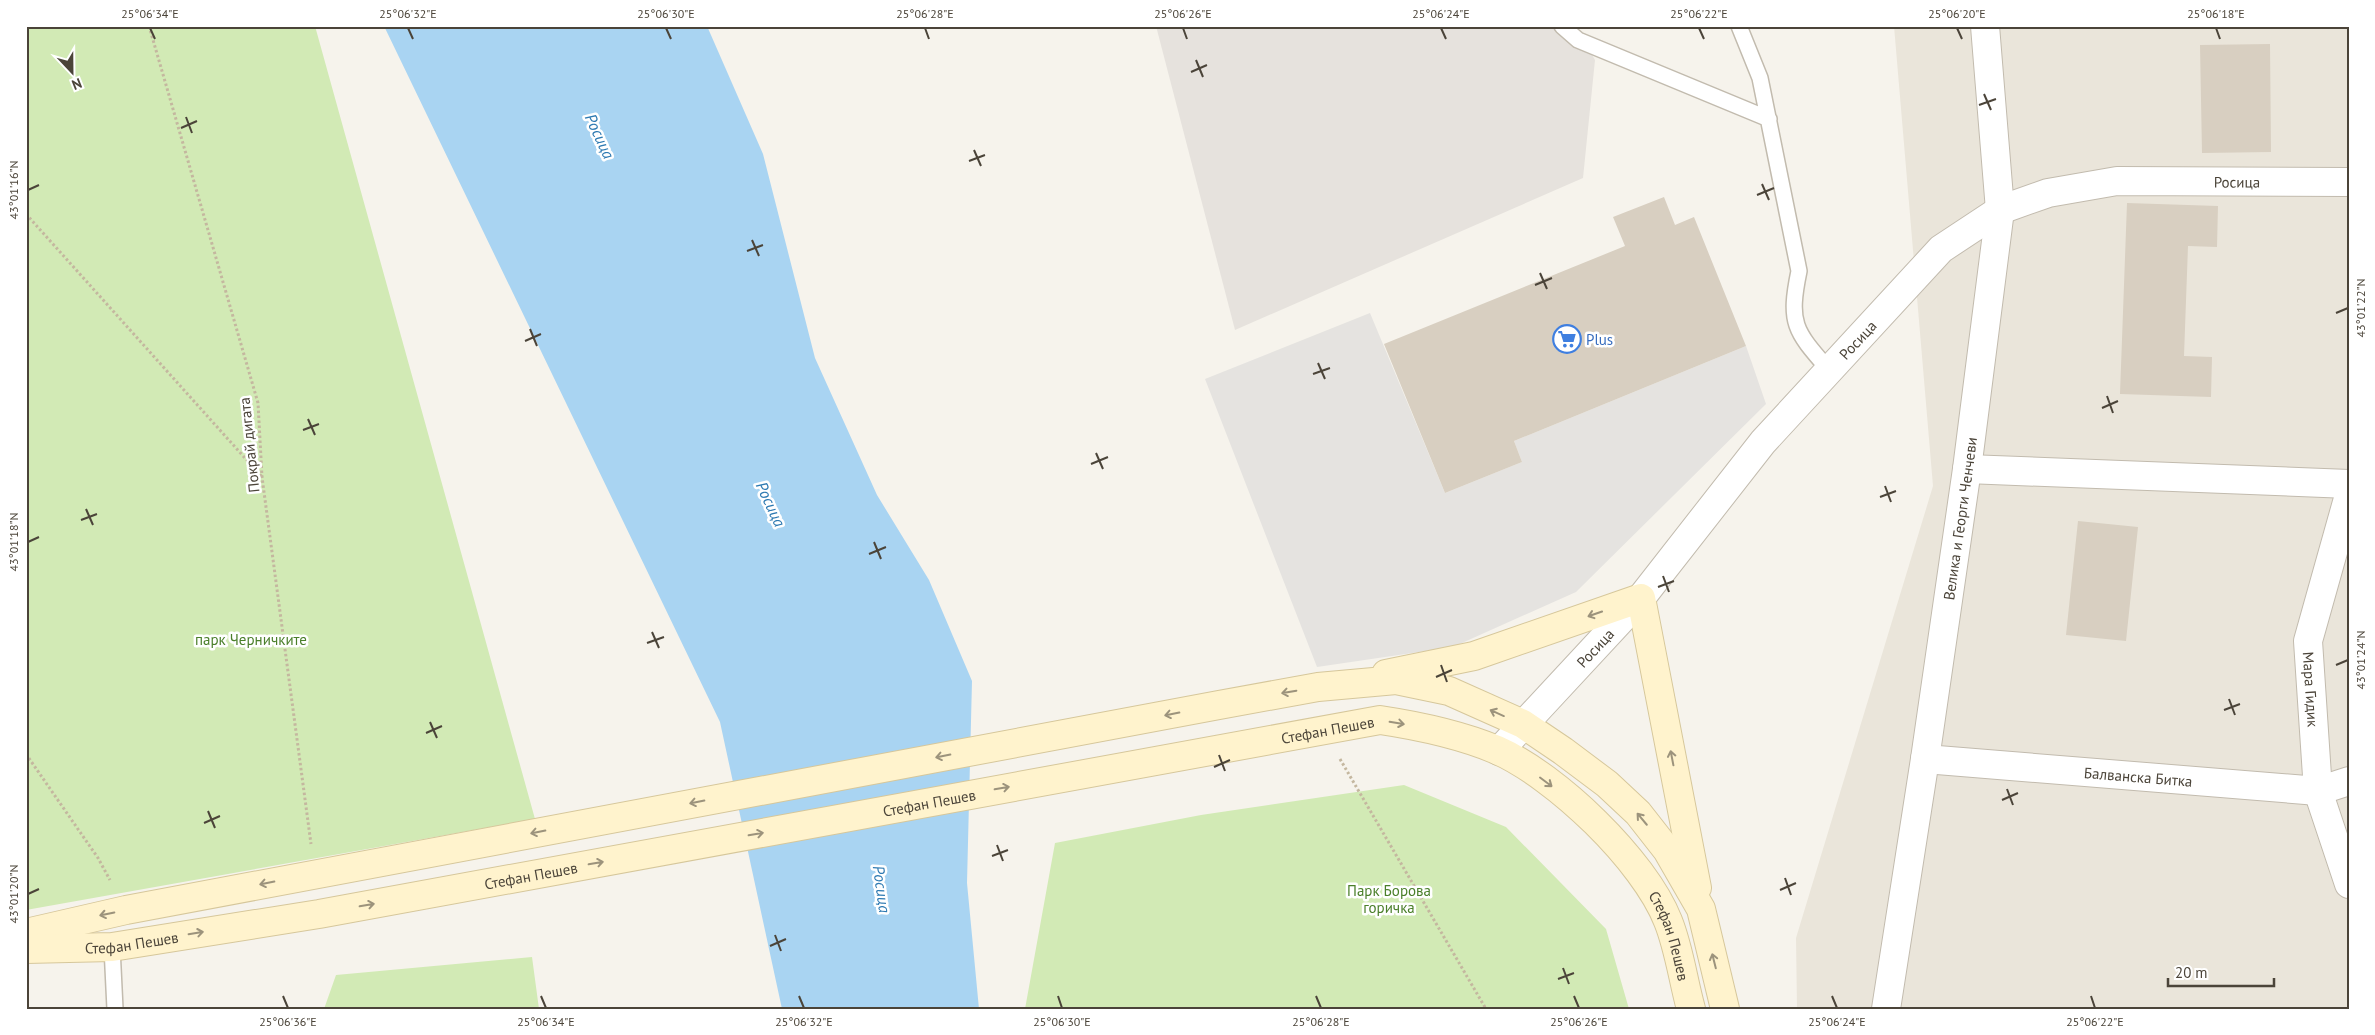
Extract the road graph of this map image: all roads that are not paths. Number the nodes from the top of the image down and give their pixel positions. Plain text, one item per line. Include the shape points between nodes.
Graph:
1 (1562, 26) edge
2 (1739, 26) edge
3 (1985, 26) edge
4 (1769, 119) junction
5 (2349, 182) edge
6 (2000, 210) junction
7 (1829, 370) junction
8 (1967, 469) junction
9 (2349, 484) edge
10 (2349, 495) edge
11 (1641, 598) junction
12 (1318, 687) junction
13 (1522, 724) junction
14 (1499, 752) junction
15 (1925, 759) junction
16 (2349, 781) edge
17 (2318, 790) junction
18 (2349, 884) edge
19 (1701, 909) junction
20 (26, 934) edge
21 (112, 947) junction
22 (26, 949) edge
23 (115, 1009) edge
24 (1690, 1009) edge
25 (1725, 1009) edge
26 (1886, 1009) edge

1 - 4 lane via 1578,40
2 - 4 lane via 1760,78
3 - 6 street, Велика и Георги Ченчеви
4 - 7 lane via 1799,270 1793,318 1804,342
5 - 6 street, Росица via 2117,181 2048,194
6 - 7 street, Росица via 1941,248
6 - 8 street, Велика и Георги Ченчеви
7 - 11 street, Росица via 1763,442
8 - 9 street
8 - 15 street, Велика и Георги Ченчеви
10 - 17 street, Мара Гидик via 2308,642
11 -> 12 street via 1474,656
11 - 13 street, Росица
19 -> 11 street
13 -> 12 street via 1449,691 1396,680
12 -> 20 street, Стефан Пешев via 314,874 126,910
13 - 14 street, Росица
19 -> 13 street via 1667,850 1638,813 1564,751
21 -> 14 street, Стефан Пешев via 320,914 1380,720 1430,728 1470,739
14 -> 24 street, Стефан Пешев via 1532,771 1567,798 1635,865 1652,888 1669,922
15 - 17 street, Балванска Битка
15 - 26 street, Велика и Георги Ченчеви
16 - 17 street, Балванска Битка
17 - 18 street, Мара Гидик
25 -> 19 street
21 - 22 street, Стефан Пешев
21 - 23 lane

